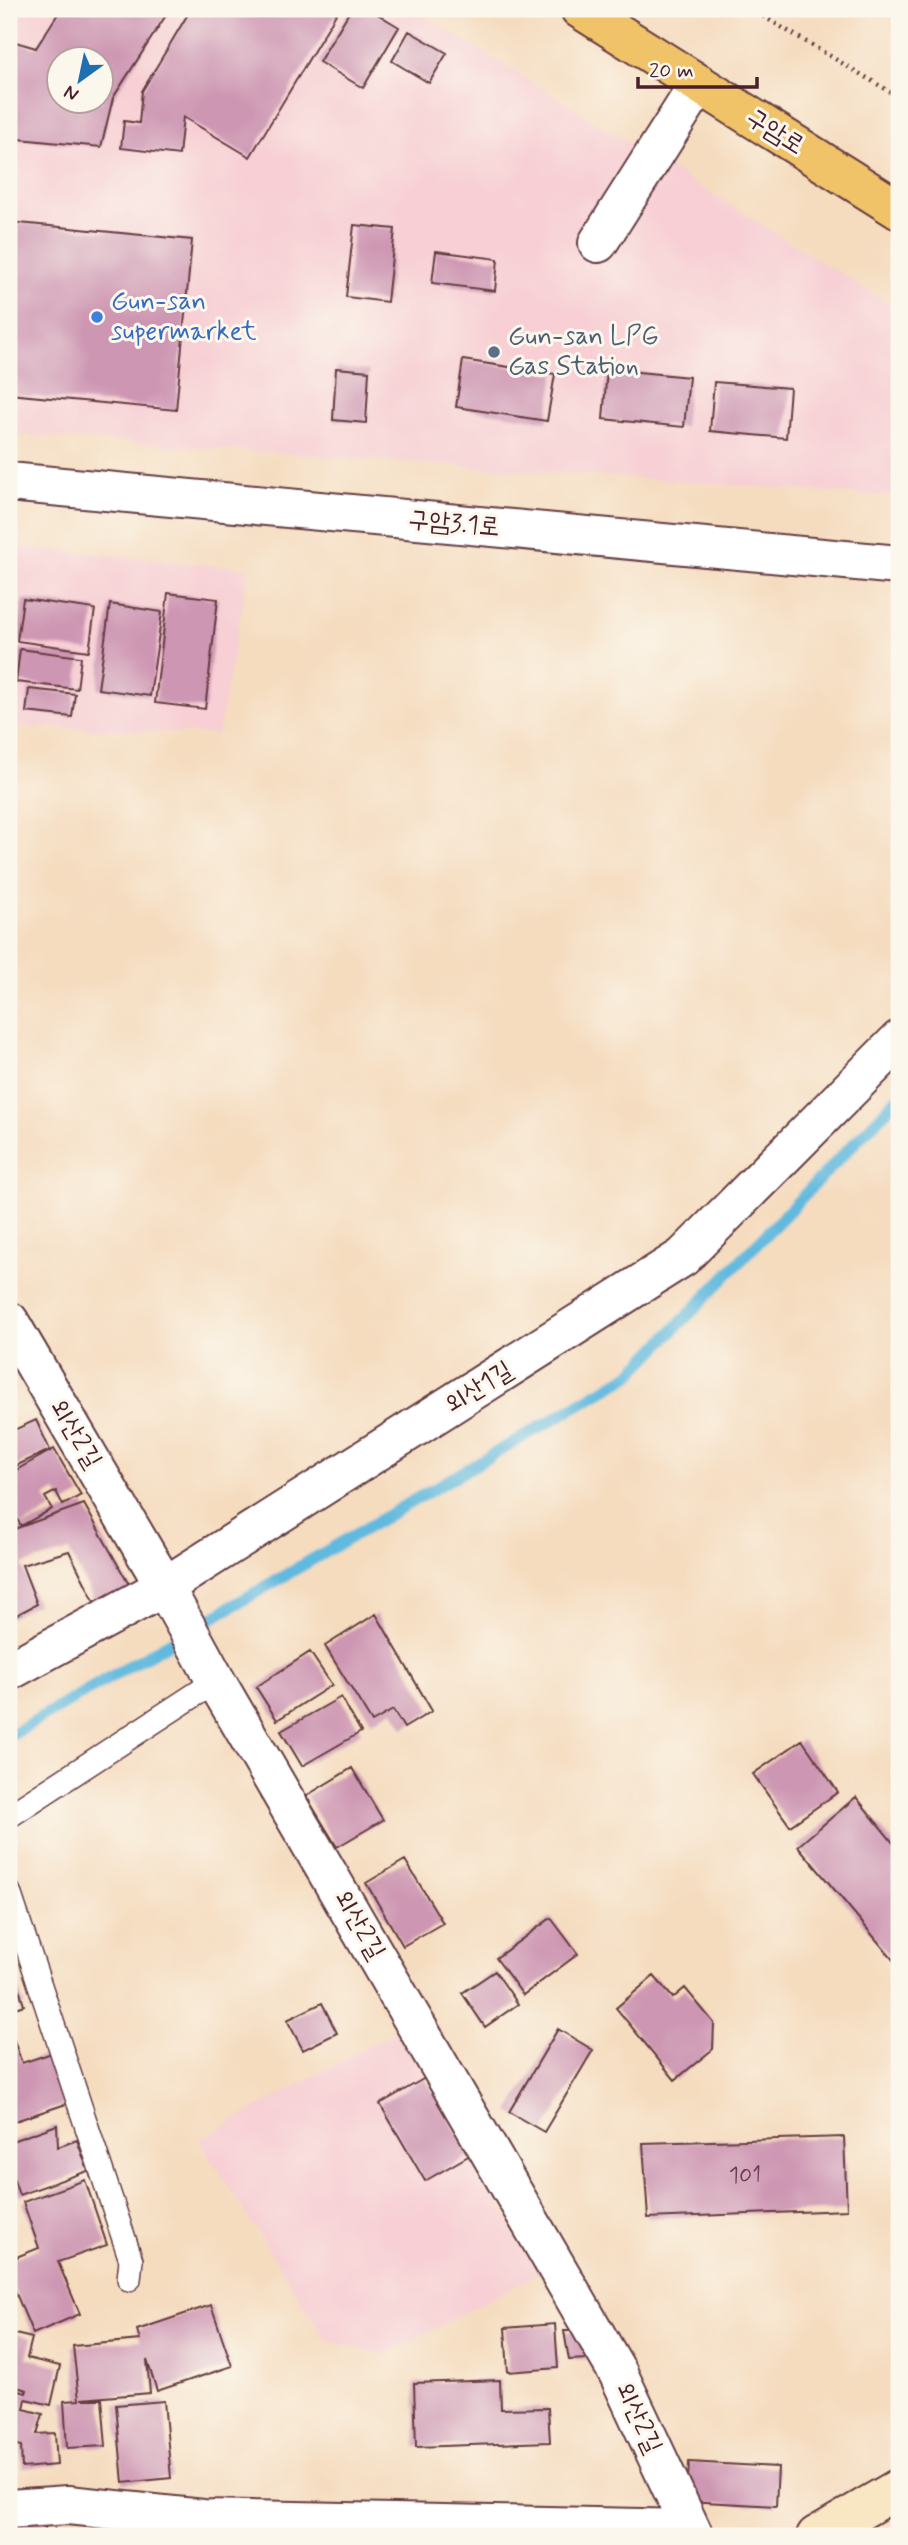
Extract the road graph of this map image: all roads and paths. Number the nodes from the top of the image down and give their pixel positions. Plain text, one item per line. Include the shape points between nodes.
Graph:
1 (580, 9) edge
2 (751, 9) edge
3 (699, 84) junction
4 (899, 97) edge
5 (899, 210) edge
6 (598, 243) dead end
7 (9, 482) edge
8 (899, 565) edge
9 (899, 1040) edge
10 (15, 1347) edge
11 (170, 1597) junction
12 (209, 1668) junction
13 (9, 1671) edge
14 (9, 1816) edge
15 (9, 1892) edge
16 (129, 2278) dead end
17 (899, 2488) edge
18 (9, 2508) edge
19 (692, 2533) edge
20 (816, 2536) edge

1 - 3 main road, 구암로
2 - 4 path
3 - 5 main road, 구암로
3 - 6 street
7 - 8 street, 구암3.1로
9 - 11 street, 외산1길 via 683,1257
10 - 11 street, 외산2길
11 - 12 street, 외산2길
11 - 13 street, 외산1길
12 - 14 lane
12 - 19 street, 외산2길 via 618,2373
15 - 16 lane via 131,2260
17 - 20 main road
18 - 19 street via 68,2505 204,2519

